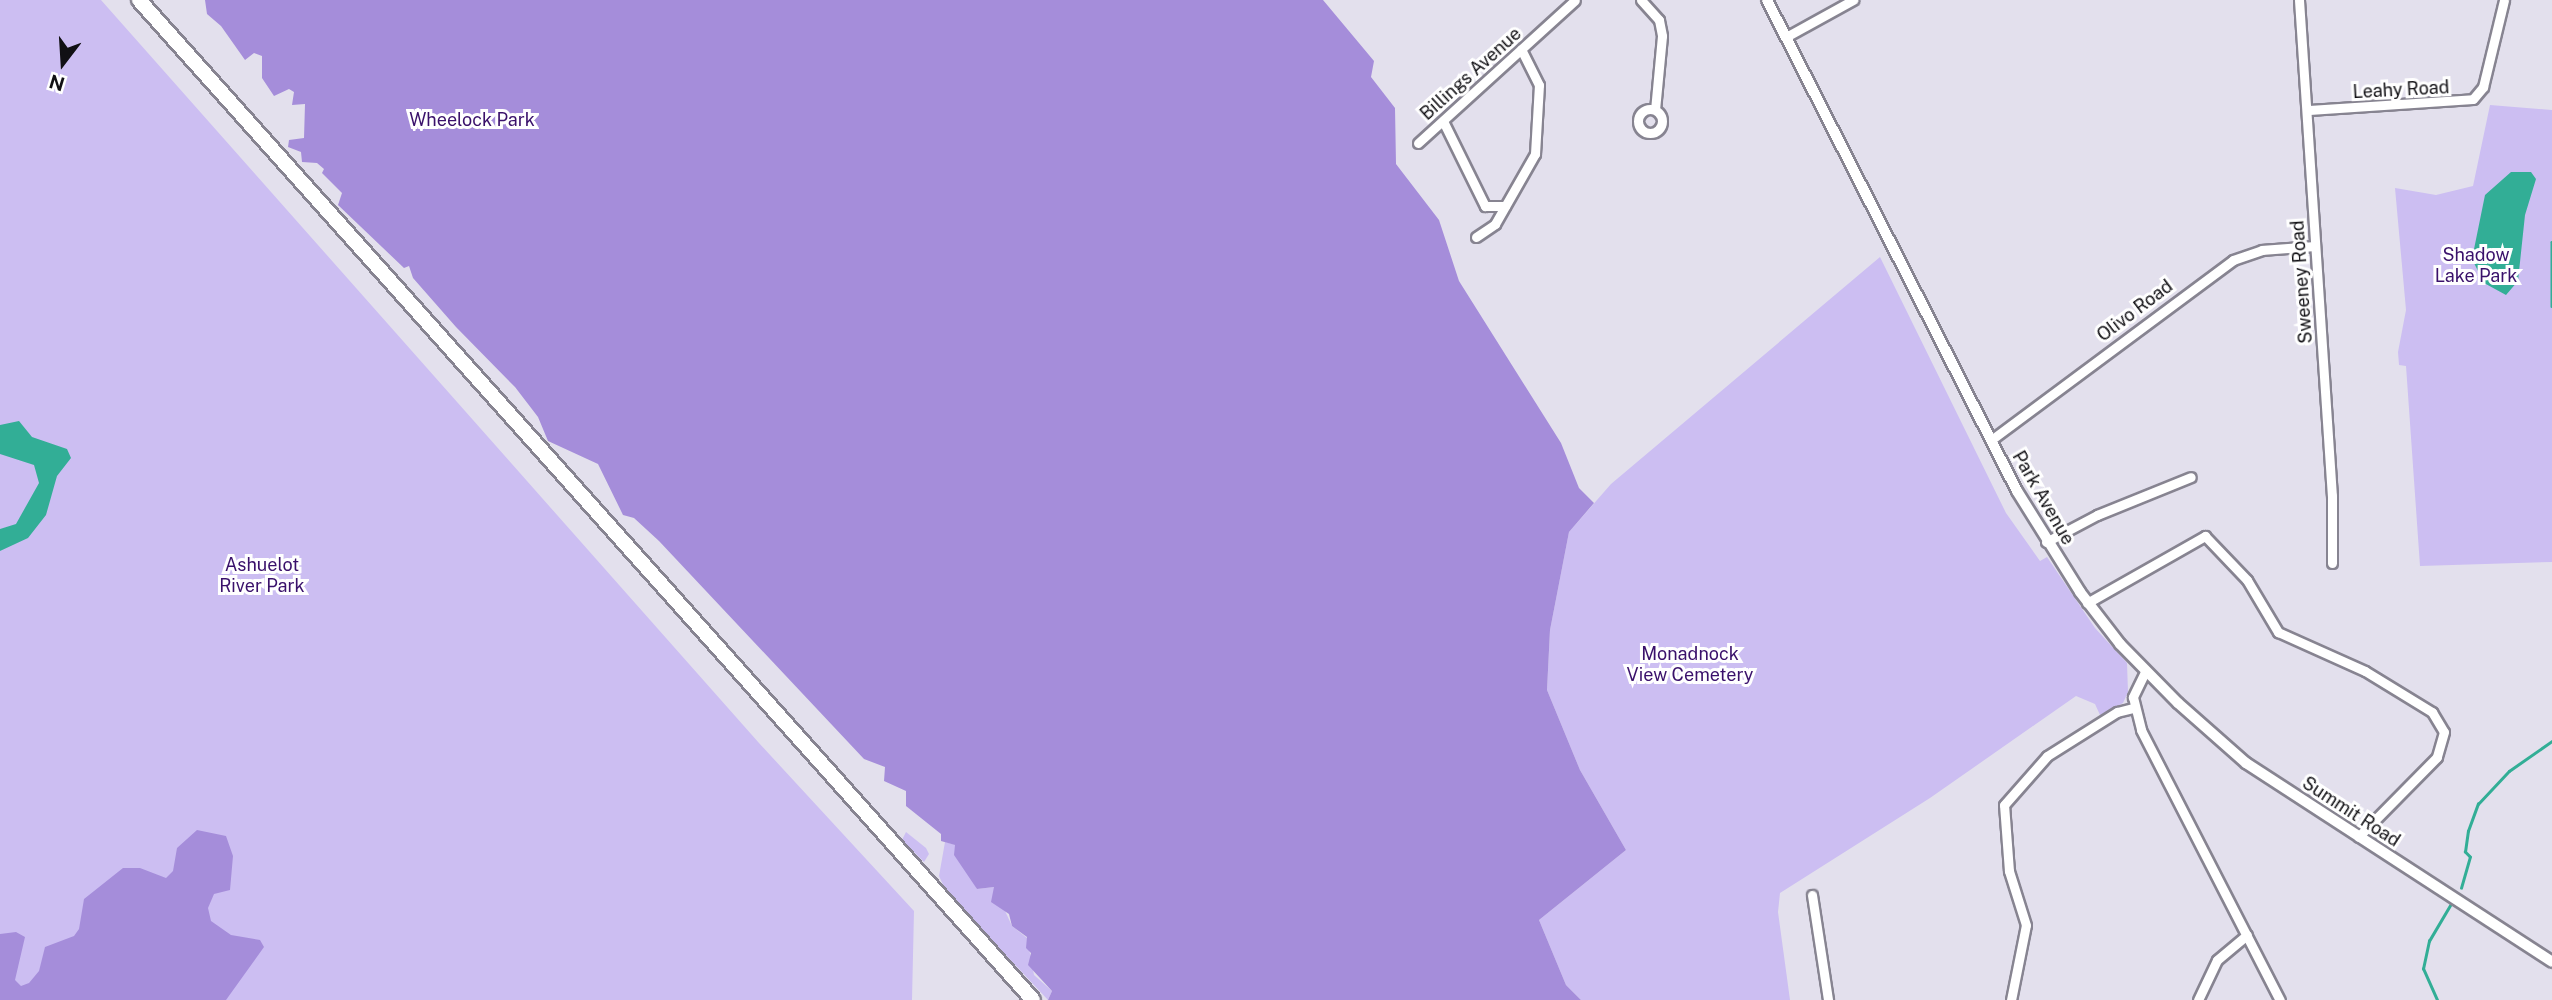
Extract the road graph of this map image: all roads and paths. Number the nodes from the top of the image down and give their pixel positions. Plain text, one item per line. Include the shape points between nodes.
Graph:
1 (139, 0) edge
2 (1575, 0) edge
3 (1641, 0) edge
4 (1767, 0) edge
5 (1853, 0) edge
6 (2299, 0) edge
7 (2504, 0) edge
8 (1786, 37) junction
9 (1521, 49) junction
10 (1655, 110) dead end
11 (2309, 110) junction
12 (1443, 121) junction
13 (1418, 143) dead end
14 (1505, 206) junction
15 (1476, 237) dead end
16 (2314, 246) junction
17 (1991, 440) junction
18 (2191, 477) dead end
19 (2046, 542) junction
20 (2332, 563) dead end
21 (2087, 603) junction
22 (2145, 672) junction
23 (2133, 708) junction
24 (2358, 837) junction
25 (1812, 895) dead end
26 (2247, 935) junction
27 (2552, 962) edge
28 (1033, 1000) edge
29 (1828, 1000) edge
30 (2011, 1000) edge
31 (2198, 1000) edge
32 (2280, 1000) edge

1 - 28 highway
2 - 9 street, Billings Avenue
3 - 10 street via 1659,20 1662,36
4 - 8 street, Park Avenue
5 - 8 street
6 - 11 street, Sweeney Road
7 - 11 street, Leahy Road via 2483,87 2473,99
8 - 17 street, Park Avenue
9 - 12 street, Billings Avenue
9 - 14 street via 1539,85 1538,132 1527,172
11 - 16 street, Sweeney Road
12 - 13 street, Billings Avenue
12 - 14 street via 1485,206
14 - 15 street via 1495,224
16 - 17 street, Olivo Road via 2262,250 2232,260
16 - 20 street, Sweeney Road via 2332,496
17 - 19 street, Park Avenue
18 - 19 street via 2097,515
19 - 21 street, Park Avenue
21 - 22 street, Park Avenue
21 - 24 street via 2205,536 2247,580 2278,632 2365,671 2432,712 2444,732 2437,757
22 - 23 street via 2133,696
22 - 24 street, Summit Road via 2246,763
23 - 26 street
23 - 30 street via 2117,712 2047,756 2004,805 2009,871 2026,925
24 - 27 street, Summit Road
25 - 29 street
26 - 31 street via 2217,960
26 - 32 street

